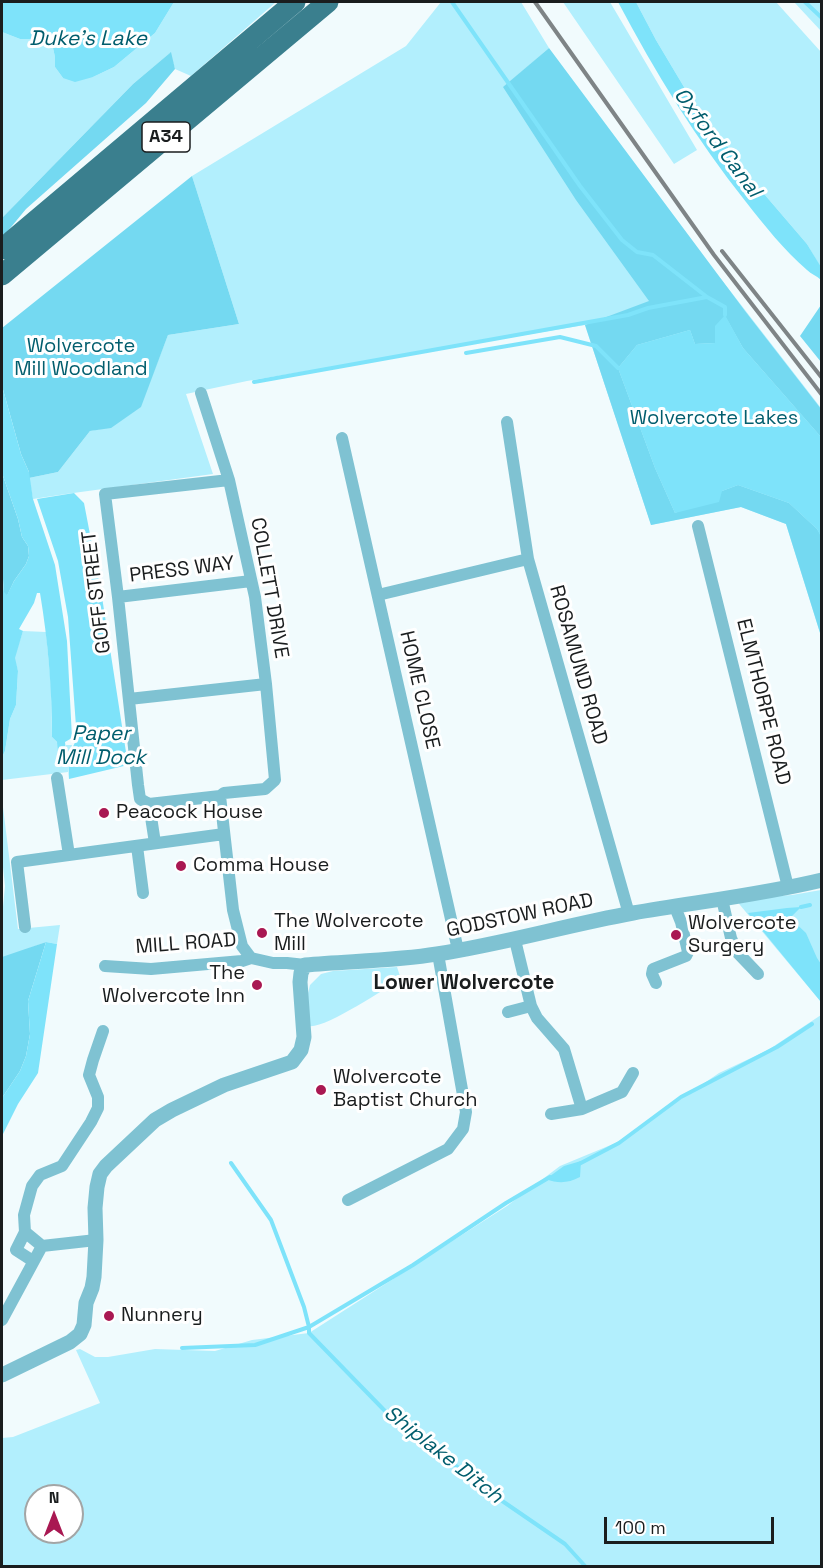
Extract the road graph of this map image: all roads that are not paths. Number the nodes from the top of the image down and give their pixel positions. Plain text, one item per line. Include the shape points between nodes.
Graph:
1 (296, 2) edge
2 (328, 2) edge
3 (2, 249) edge
4 (3, 274) edge
5 (201, 393) dead end
6 (507, 422) dead end
7 (342, 438) dead end
8 (229, 480) junction
9 (698, 526) dead end
10 (528, 559) junction
11 (251, 581) junction
12 (378, 595) junction
13 (118, 597) junction
14 (266, 684) junction
15 (129, 699) junction
16 (57, 778) dead end
17 (220, 796) junction
18 (149, 804) junction
19 (224, 834) junction
20 (155, 843) junction
21 (137, 846) junction
22 (69, 855) junction
23 (822, 880) edge
24 (788, 887) junction
25 (143, 893) dead end
26 (722, 899) junction
27 (675, 907) junction
28 (630, 914) junction
29 (25, 927) dead end
30 (515, 940) junction
31 (458, 950) junction
32 (438, 954) junction
33 (251, 958) junction
34 (305, 965) junction
35 (105, 966) dead end
36 (758, 974) dead end
37 (656, 983) dead end
38 (531, 1006) junction
39 (508, 1012) dead end
40 (103, 1031) dead end
41 (633, 1073) dead end
42 (582, 1109) junction
43 (551, 1114) dead end
44 (348, 1200) dead end
45 (25, 1232) junction
46 (96, 1240) junction
47 (42, 1246) junction
48 (33, 1261) junction
49 (2, 1320) edge
50 (2, 1375) edge

1 - 3 highway, A34
2 - 4 highway, A34
5 - 8 street, COLLETT DRIVE
6 - 10 street, ROSAMUND ROAD
7 - 12 street, HOME CLOSE
8 - 11 street, COLLETT DRIVE
8 - 13 street, GOFF STREET via 105,494
9 - 24 street, ELMTHORPE ROAD
10 - 12 street
10 - 28 street, ROSAMUND ROAD
11 - 13 street, PRESS WAY
11 - 14 street, COLLETT DRIVE
12 - 31 street, HOME CLOSE
13 - 15 street, GOFF STREET
14 - 15 street
14 - 17 street, COLLETT DRIVE via 275,780 265,789
15 - 18 street, GOFF STREET via 140,799
16 - 22 street
17 - 18 street
17 - 19 street
18 - 20 street
19 - 20 street
19 - 33 street via 238,933
20 - 21 street
21 - 22 street
21 - 25 street
22 - 29 street via 17,862
23 - 24 street, GODSTOW ROAD
24 - 26 street, GODSTOW ROAD
26 - 27 street, GODSTOW ROAD
26 - 36 street via 737,952
27 - 28 street, GODSTOW ROAD
27 - 37 street via 688,952 653,969
28 - 30 street, GODSTOW ROAD
30 - 31 street, GODSTOW ROAD
30 - 38 street
31 - 32 street, GODSTOW ROAD
32 - 34 street, GODSTOW ROAD
32 - 44 street via 466,1112 463,1129 448,1149
33 - 34 street, MILL ROAD
33 - 35 street, MILL ROAD via 150,969
34 - 46 street via 300,982 304,1037 292,1062 224,1085 155,1120 100,1174
38 - 39 street
38 - 42 street via 564,1049
40 - 45 street via 90,1076 98,1108 62,1166 40,1175 32,1186 24,1215
41 - 42 street via 621,1092
42 - 43 street
45 - 47 street
45 - 48 street via 16,1250
46 - 47 street
46 - 50 street via 94,1277 80,1334
47 - 48 street
48 - 49 street

